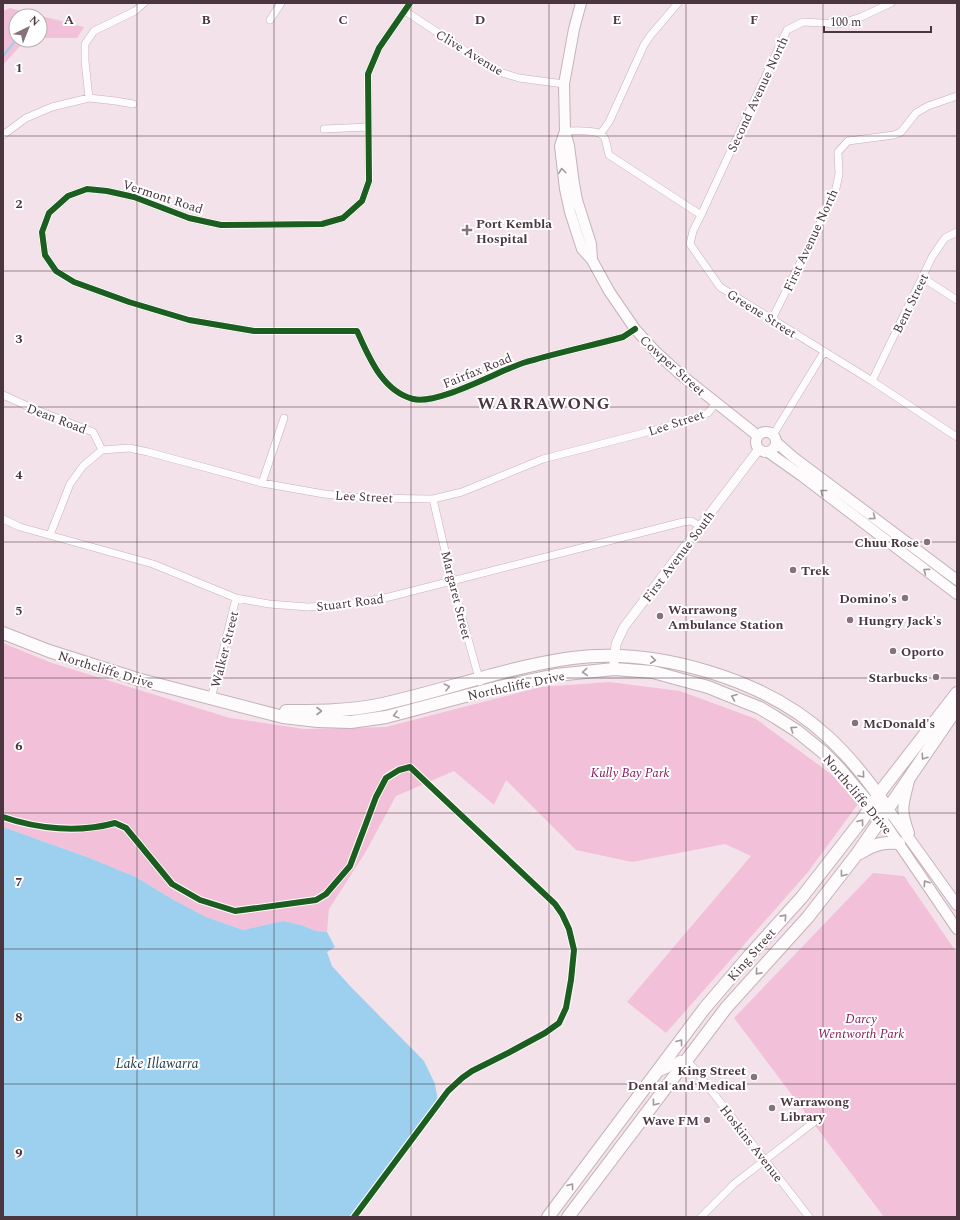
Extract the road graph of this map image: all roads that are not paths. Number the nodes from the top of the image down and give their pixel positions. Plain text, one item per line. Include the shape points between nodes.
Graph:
1 (144, 3) edge
2 (281, 3) edge
3 (410, 3) edge
4 (581, 3) edge
5 (678, 3) edge
6 (891, 3) edge
7 (405, 11) junction
8 (270, 20) dead end
9 (564, 84) junction
10 (957, 96) edge
11 (89, 98) junction
12 (133, 104) dead end
13 (368, 127) junction
14 (324, 129) dead end
15 (564, 131) junction
16 (601, 133) junction
17 (3, 135) edge
18 (574, 184) junction
19 (570, 212) junction
20 (700, 215) junction
21 (586, 228) junction
22 (957, 232) edge
23 (592, 260) junction
24 (923, 278) junction
25 (957, 300) edge
26 (772, 319) junction
27 (635, 329) junction
28 (357, 331) joint
29 (824, 352) junction
30 (872, 382) junction
31 (3, 396) edge
32 (716, 403) junction
33 (284, 418) dead end
34 (758, 436) junction
35 (957, 437) edge
36 (775, 438) junction
37 (102, 450) junction
38 (764, 450) junction
39 (262, 483) junction
40 (433, 499) junction
41 (3, 519) edge
42 (700, 526) junction
43 (50, 535) junction
44 (957, 580) edge
45 (452, 581) junction
46 (957, 594) edge
47 (236, 598) junction
48 (3, 633) edge
49 (614, 656) junction
50 (614, 669) junction
51 (479, 679) junction
52 (482, 692) junction
53 (957, 693) edge
54 (211, 699) junction
55 (957, 708) edge
56 (910, 776) junction
57 (879, 795) junction
58 (871, 806) junction
59 (885, 814) junction
60 (899, 843) junction
61 (915, 848) junction
62 (857, 854) junction
63 (957, 905) edge
64 (957, 929) edge
65 (687, 1061) junction
66 (656, 1073) junction
67 (814, 1122) dead end
68 (765, 1159) junction
69 (548, 1217) edge
70 (568, 1217) edge
71 (702, 1217) edge
72 (809, 1217) edge

1 - 11 street via 135,11 94,31 85,44
2 - 8 street
3 - 7 street, Vermont Road
4 - 9 main road, Cowper Street
5 - 16 street via 647,40 609,122
6 - 20 street, Second Avenue North via 839,24 803,22 787,30
7 - 9 street, Clive Avenue via 496,71 519,78
7 - 13 street, Vermont Road via 379,48 368,74
9 - 15 main road, Cowper Street
10 - 26 street, First Avenue North via 916,113 901,132 848,141 838,152 839,174 835,193
11 - 12 street
11 - 17 street via 52,107 26,118
13 - 14 street
13 - 28 street, Vermont Road via 369,181 362,201 343,218 322,224 221,225 189,218 134,197 107,190 87,190 68,196 49,213 42,232 45,255 56,271 74,282 129,302 189,320 254,331
15 - 16 street
15 - 18 main road, Cowper Street via 569,146
19 -> 15 main road, Cowper Street via 560,146
16 - 20 street via 609,155
18 - 19 main road via 570,190 573,204
18 - 21 main road, Cowper Street
19 - 21 main road
19 - 23 main road, Cowper Street via 582,248
20 - 26 street, Greene Street via 690,244 720,287
21 - 23 main road, Cowper Street
22 - 24 street, Bent Street via 945,238 932,257
23 - 27 main road, Cowper Street
24 - 25 street
24 - 30 street, Bent Street
26 - 29 street, Greene Street
27 - 28 street, Fairfax Road via 623,337 522,364 440,397 426,400 413,399 398,392 381,378
27 - 32 main road, Cowper Street via 680,374
29 - 30 street, Greene Street
29 - 36 street
30 - 35 street, Greene Street
31 - 37 street, Dean Road via 93,432
32 - 34 main road, Cowper Street
32 - 40 street, Lee Street via 708,413 655,430 543,459 462,492
33 - 39 street
34 - 36 main road via 764,432
34 - 38 main road via 756,444
36 - 38 main road via 775,447
36 -> 44 main road via 793,457
37 - 39 street, Lee Street via 129,448
37 - 43 street via 83,466 70,484
38 - 42 street, First Avenue South
46 -> 38 main road
39 - 40 street, Lee Street via 324,494 366,498
40 - 45 street, Margaret Street
41 - 43 street, Stuart Road via 20,527
42 - 45 street, Stuart Road via 695,522 683,522
42 - 49 street, First Avenue South via 624,627 617,640
43 - 47 street, Stuart Road via 153,564
45 - 47 street, Stuart Road via 389,598 347,605 300,607
45 - 51 street, Margaret Street
47 - 54 street, Walker Street
48 - 54 main road, Northcliffe Drive via 49,651
49 - 50 street, First Avenue South
49 - 51 main road, Northcliffe Drive via 573,658
49 -> 57 main road, Northcliffe Drive via 668,661 741,684 776,700 829,738
50 -> 52 main road, Northcliffe Drive via 556,675
58 -> 50 main road, Northcliffe Drive via 824,753 797,731 760,708 678,678 653,672
51 - 52 street, Margaret Street
54 -> 51 main road, Northcliffe Drive via 283,711 328,711 377,705
52 -> 54 main road, Northcliffe Drive via 386,717 350,722 283,717
53 - 57 main road, King Street
55 -> 56 main road, King Street
56 - 59 main road, King Street
56 - 61 main road via 903,810
57 - 58 main road, King Street
57 - 59 main road, Northcliffe Drive
58 - 59 main road, Northcliffe Drive
66 -> 58 main road, King Street via 717,992 802,897
59 - 60 main road, Northcliffe Drive
59 - 61 main road, Northcliffe Drive
59 - 62 main road, King Street
60 - 62 main road via 878,844
64 -> 60 main road, Northcliffe Drive
61 - 63 main road, Northcliffe Drive
62 -> 65 main road, King Street via 808,917 737,996
65 - 66 street via 675,1060 664,1071
65 - 68 street, Hoskins Avenue
65 -> 70 main road, King Street
69 -> 66 main road, King Street
67 - 68 street
68 - 71 street via 728,1189
68 - 72 street, Hoskins Avenue

